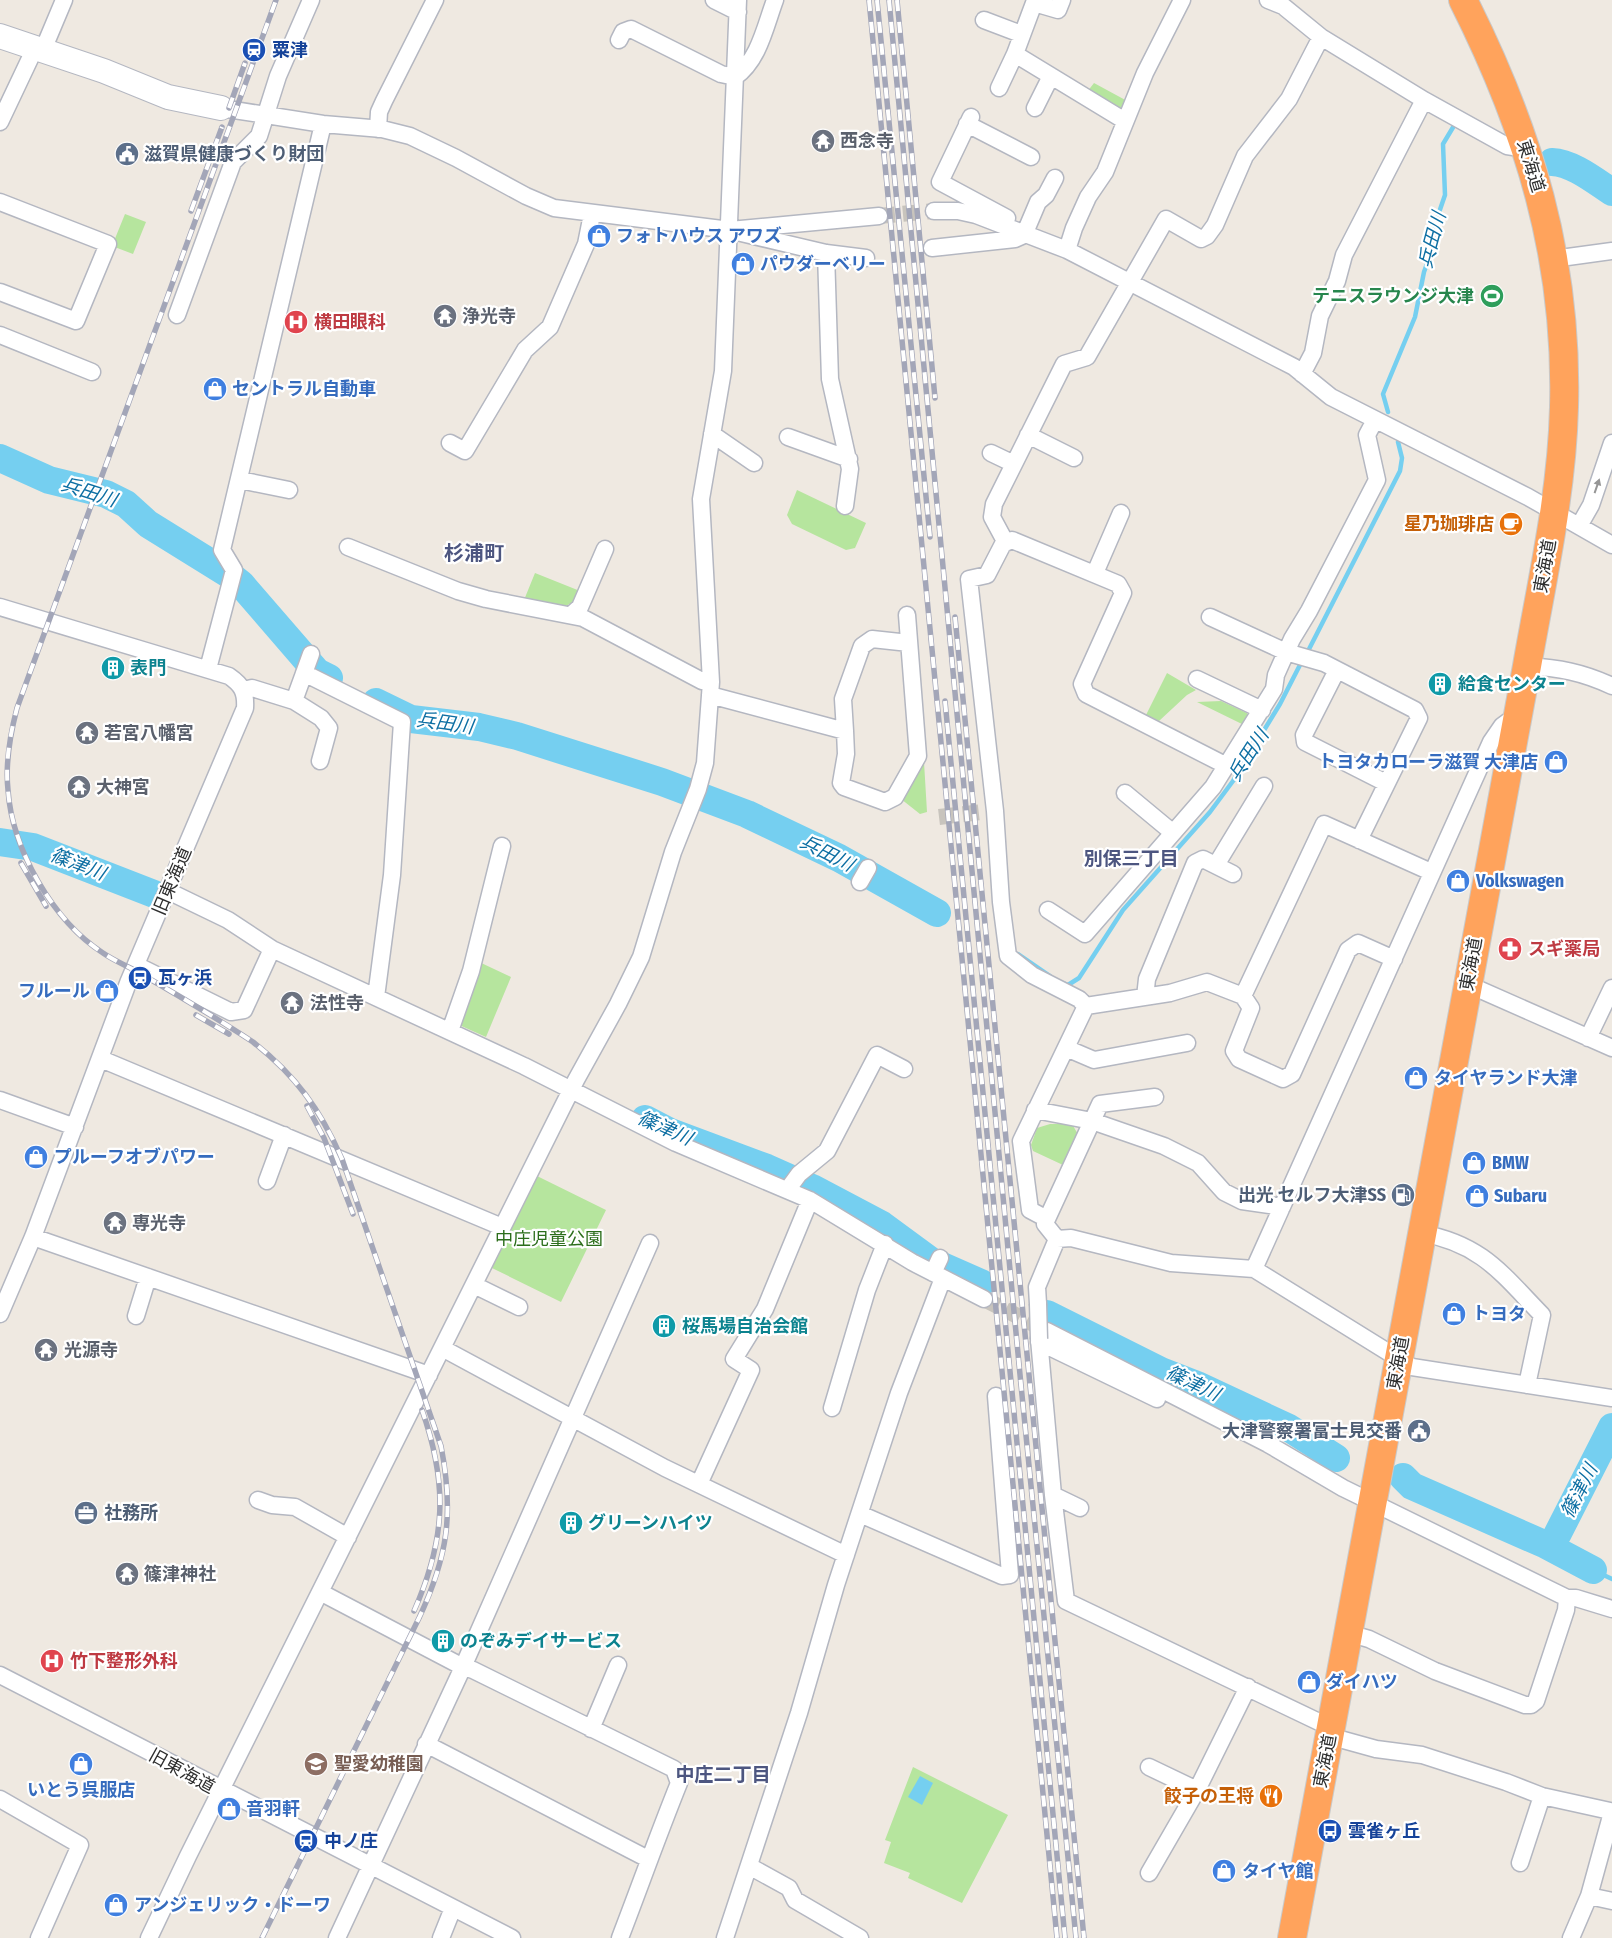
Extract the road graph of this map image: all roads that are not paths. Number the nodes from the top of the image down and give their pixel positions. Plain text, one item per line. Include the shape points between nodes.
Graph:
1 (64, 0) edge
2 (311, 0) edge
3 (435, 0) edge
4 (714, 0) edge
5 (775, 0) edge
6 (1062, 0) edge
7 (1182, 0) edge
8 (1268, 0) edge
9 (1463, 0) edge
10 (1030, 2) edge
11 (738, 6) edge
12 (984, 20) dead end
13 (1021, 34) junction
14 (0, 36) edge
15 (1321, 37) junction
16 (619, 40) dead end
17 (39, 49) junction
18 (1014, 54) junction
19 (1051, 76) junction
20 (735, 77) junction
21 (999, 88) dead end
22 (1424, 100) junction
23 (221, 108) joint
24 (1034, 108) dead end
25 (265, 115) junction
26 (0, 122) edge
27 (1125, 122) junction
28 (323, 124) junction
29 (378, 129) junction
30 (1526, 149) junction
31 (1031, 157) dead end
32 (1055, 178) dead end
33 (0, 202) edge
34 (938, 208) tunnel mouth
35 (592, 214) junction
36 (879, 216) tunnel mouth
37 (1019, 229) junction
38 (730, 230) junction
39 (932, 248) dead end
40 (1067, 250) junction
41 (1612, 251) edge
42 (826, 253) junction
43 (866, 258) dead end
44 (1553, 259) junction
45 (1131, 282) junction
46 (0, 292) edge
47 (177, 315) dead end
48 (0, 335) edge
49 (92, 372) dead end
50 (1302, 374) junction
51 (1375, 420) junction
52 (712, 434) junction
53 (1028, 435) junction
54 (788, 437) dead end
55 (450, 443) dead end
56 (1612, 443) edge
57 (991, 452) dead end
58 (1074, 458) dead end
59 (849, 459) junction
60 (754, 463) dead end
61 (1014, 464) junction
62 (240, 480) junction
63 (289, 490) dead end
64 (845, 506) dead end
65 (1121, 512) dead end
66 (1554, 512) junction
67 (1579, 526) junction
68 (1006, 543) junction
69 (1612, 545) edge
70 (348, 547) dead end
71 (605, 549) dead end
72 (1095, 573) junction
73 (0, 607) edge
74 (571, 615) junction
75 (907, 616) dead end
76 (1210, 617) dead end
77 (909, 643) junction
78 (1291, 654) junction
79 (1527, 666) junction
80 (1330, 667) junction
81 (208, 669) junction
82 (1196, 679) dead end
83 (1612, 686) edge
84 (711, 688) junction
85 (244, 690) junction
86 (294, 701) junction
87 (1262, 710) junction
88 (1517, 715) junction
89 (845, 731) junction
90 (320, 761) dead end
91 (1227, 766) junction
92 (1386, 783) junction
93 (1264, 786) dead end
94 (1125, 793) dead end
95 (1172, 832) junction
96 (1358, 840) junction
97 (502, 846) dead end
98 (1216, 865) junction
99 (1431, 872) junction
100 (1233, 874) dead end
101 (168, 891) junction
102 (1048, 910) dead end
103 (272, 949) junction
104 (1394, 958) junction
105 (136, 965) junction
106 (1467, 984) junction
107 (1612, 988) edge
108 (377, 994) junction
109 (1243, 996) junction
110 (1145, 997) junction
111 (1086, 1006) junction
112 (451, 1028) junction
113 (1588, 1038) junction
114 (1187, 1043) dead end
115 (1066, 1048) junction
116 (1612, 1048) edge
117 (101, 1059) junction
118 (904, 1069) dead end
119 (573, 1085) junction
120 (1155, 1097) dead end
121 (0, 1100) edge
122 (1035, 1110) junction
123 (1092, 1121) junction
124 (75, 1127) junction
125 (284, 1135) junction
126 (267, 1181) dead end
127 (793, 1183) junction
128 (810, 1200) junction
129 (1282, 1207) junction
130 (1047, 1219) junction
131 (502, 1227) junction
132 (1422, 1233) junction
133 (33, 1237) junction
134 (1057, 1239) junction
135 (650, 1243) dead end
136 (885, 1244) junction
137 (1254, 1269) junction
138 (937, 1270) junction
139 (148, 1277) junction
140 (474, 1285) junction
141 (984, 1299) tunnel mouth
142 (519, 1307) dead end
143 (0, 1314) edge
144 (136, 1316) dead end
145 (1042, 1337) junction
146 (442, 1348) junction
147 (1399, 1361) junction
148 (429, 1374) junction
149 (1527, 1385) junction
150 (996, 1396) dead end
151 (1612, 1398) edge
152 (832, 1408) dead end
153 (574, 1420) junction
154 (699, 1484) junction
155 (1053, 1495) junction
156 (258, 1500) dead end
157 (1373, 1503) junction
158 (1080, 1508) dead end
159 (860, 1514) junction
160 (348, 1536) junction
161 (846, 1555) junction
162 (320, 1592) junction
163 (1567, 1598) junction
164 (1612, 1609) edge
165 (1348, 1633) junction
166 (618, 1665) dead end
167 (463, 1667) junction
168 (0, 1675) edge
169 (1248, 1687) junction
170 (591, 1728) junction
171 (1330, 1730) junction
172 (426, 1744) junction
173 (1149, 1767) dead end
174 (1197, 1790) junction
175 (222, 1791) junction
176 (1542, 1796) junction
177 (0, 1799) edge
178 (648, 1859) junction
179 (1520, 1863) dead end
180 (370, 1866) junction
181 (749, 1866) junction
182 (1148, 1873) dead end
183 (1589, 1896) junction
184 (1612, 1901) edge
185 (453, 1908) junction
186 (38, 1938) edge
187 (150, 1938) edge
188 (337, 1938) edge
189 (440, 1938) edge
190 (512, 1938) edge
191 (620, 1938) edge
192 (725, 1938) edge
193 (860, 1938) edge
194 (1292, 1938) edge
195 (1571, 1938) edge

1 - 17 street
2 - 25 street
3 - 29 street via 379,112
4 - 11 street
5 - 20 street via 761,41 746,69
6 - 10 street via 1058,10
7 - 27 street
8 - 15 street via 1283,6
9 - 30 highway, 東海道 via 1509,99
10 - 13 street
11 - 20 street
12 - 13 street
13 - 18 street
14 - 17 street
15 - 22 street
15 - 45 street via 1289,99 1245,156 1215,225 1207,236 1201,239 1166,219
16 - 20 street via 623,32 632,29 721,74
17 - 23 street via 168,97
17 - 26 street
18 - 19 street
18 - 21 street
19 - 24 street
19 - 27 street
20 - 38 street
22 - 30 street via 1506,146
22 - 50 street via 1344,255
23 - 25 street
25 - 28 street
25 - 47 street via 257,141 233,162
27 - 40 street via 1105,172 1088,197
28 - 29 street
28 - 62 street
29 - 35 street via 416,139 554,208
30 - 44 highway, 東海道 via 1540,194
31 - 37 street via 969,121 940,182
32 - 37 street
33 - 46 street via 108,244 76,321
34 - 37 street via 976,215
35 - 38 street
35 - 55 street via 586,244 550,327 525,350 465,451
36 - 38 street
37 - 39 street via 1015,239
37 - 40 street
38 - 42 street
38 - 52 street via 723,371
40 - 45 street
41 - 44 street
42 - 43 street
42 - 59 street via 830,379
44 - 66 highway, 東海道 via 1564,358 1564,408
45 - 50 street
45 - 53 street via 1087,357 1064,364
48 - 49 street
50 - 51 street via 1331,397
51 - 66 street
51 - 78 street via 1367,435 1377,480
52 - 60 street
52 - 84 street via 701,499
53 - 58 street
53 - 61 street
54 - 59 street
67 -> 56 street via 1591,505
57 - 61 street
59 - 64 street
61 - 68 street via 994,504 992,517
62 - 63 street
62 - 81 street via 222,550 233,577
65 - 72 street
66 - 67 street
66 - 79 highway, 東海道
67 - 69 street
68 - 72 street via 1012,540
68 - 111 street via 987,575 969,579 989,811 1008,956 1032,975 1079,999
70 - 74 street via 458,591
71 - 74 street via 580,607
72 - 91 street via 1118,584 1123,593 1082,684 1086,694
73 - 81 street
74 - 84 street via 583,618
75 - 77 street
76 - 78 street
77 - 89 street via 872,639 862,646 843,700
77 - 89 street via 918,756 895,798 885,802 840,783 846,754
78 - 80 street
78 - 87 street via 1276,676 1274,689
79 - 83 street via 1587,674
79 - 88 highway, 東海道
80 - 92 street via 1304,735 1305,742
80 - 92 street via 1415,710 1419,718
81 - 85 street via 229,676
82 - 87 street
84 - 89 street
84 - 119 street via 705,763 673,852 641,957
85 - 86 street via 252,688
85 - 101 street, 旧東海道 via 244,708
86 - 90 street via 321,718 329,728
86 - 108 street via 307,665 402,722 392,875
87 - 91 street
88 - 99 street via 1502,726 1491,742
88 - 106 highway, 東海道
91 - 95 street via 1213,787
92 - 96 street
93 - 98 street
94 - 95 street
95 - 102 street via 1086,934
96 - 99 street
96 - 109 street via 1324,824
97 - 112 street via 471,970
98 - 100 street
98 - 110 street via 1203,859 1195,863 1147,979
99 - 104 street
101 - 103 street via 228,920
101 - 105 street, 旧東海道
103 - 105 street via 244,1010 231,1012
103 - 108 street
104 - 109 street via 1358,943 1348,950 1292,1074 1283,1079 1239,1060 1234,1051 1251,1008
104 - 129 street
105 - 117 street, 旧東海道
106 - 113 street
106 - 132 highway, 東海道
107 - 113 street
108 - 112 street
109 - 110 street via 1207,982
110 - 111 street
111 - 115 street
112 - 119 street
113 - 116 street
114 - 115 street via 1094,1060
115 - 122 street
117 - 124 street, 旧東海道
117 - 125 street
118 - 127 street via 877,1055 826,1151
119 - 127 street via 676,1143 720,1155
119 - 131 street
120 - 123 street via 1100,1104
121 - 124 street
122 - 123 street
122 - 130 street via 1021,1141 1030,1210
123 - 129 street via 1164,1146 1198,1163 1224,1192 1242,1201
123 - 130 street
124 - 133 street, 旧東海道
125 - 126 street
125 - 131 street
127 - 128 street
128 - 136 street
128 - 154 street via 765,1309 734,1359 752,1370
129 - 137 street
130 - 134 street via 1045,1224
131 - 140 street
132 - 147 highway, 東海道
132 - 149 street via 1470,1249 1488,1260 1542,1315
133 - 139 street
133 - 143 street, 旧東海道
134 - 137 street via 1071,1238 1171,1263
134 - 145 street, bridge via 1037,1287
135 - 153 street
136 - 138 street
136 - 152 street via 867,1290
137 - 147 street
138 - 141 street
138 - 159 street
139 - 144 street
139 - 148 street
140 - 142 street
140 - 146 street
145 - 155 street
145 - 157 street via 1207,1412
146 - 148 street
146 - 153 street
147 - 149 street via 1412,1367
147 - 157 highway, 東海道
148 - 160 street
149 - 151 street
150 - 159 street via 1010,1575 1002,1576
153 - 154 street
153 - 167 street
154 - 161 street
155 - 158 street
155 - 169 street via 1066,1601
156 - 160 street via 295,1507
157 - 163 street
157 - 165 highway, 東海道
159 - 161 street
160 - 162 street
161 - 181 street
162 - 167 street
162 - 175 street
163 - 164 street
163 - 165 street via 1566,1610 1536,1701 1531,1705 1435,1671 1369,1639
165 - 171 highway, 東海道
166 - 170 street
167 - 170 street
167 - 172 street
168 - 175 street, 旧東海道
169 - 171 street
169 - 174 street
170 - 178 street via 674,1769 679,1783
171 - 176 street via 1376,1749 1422,1756
171 - 194 highway, 東海道
172 - 178 street
172 - 180 street
173 - 174 street
174 - 182 street
175 - 180 street
175 - 187 street, 旧東海道
176 - 179 street
176 - 183 street via 1610,1811
177 - 186 street via 80,1846
178 - 191 street
180 - 185 street
180 - 188 street
181 - 192 street
181 - 193 street via 789,1888 795,1900
183 - 184 street
183 - 195 street
185 - 189 street
185 - 190 street

